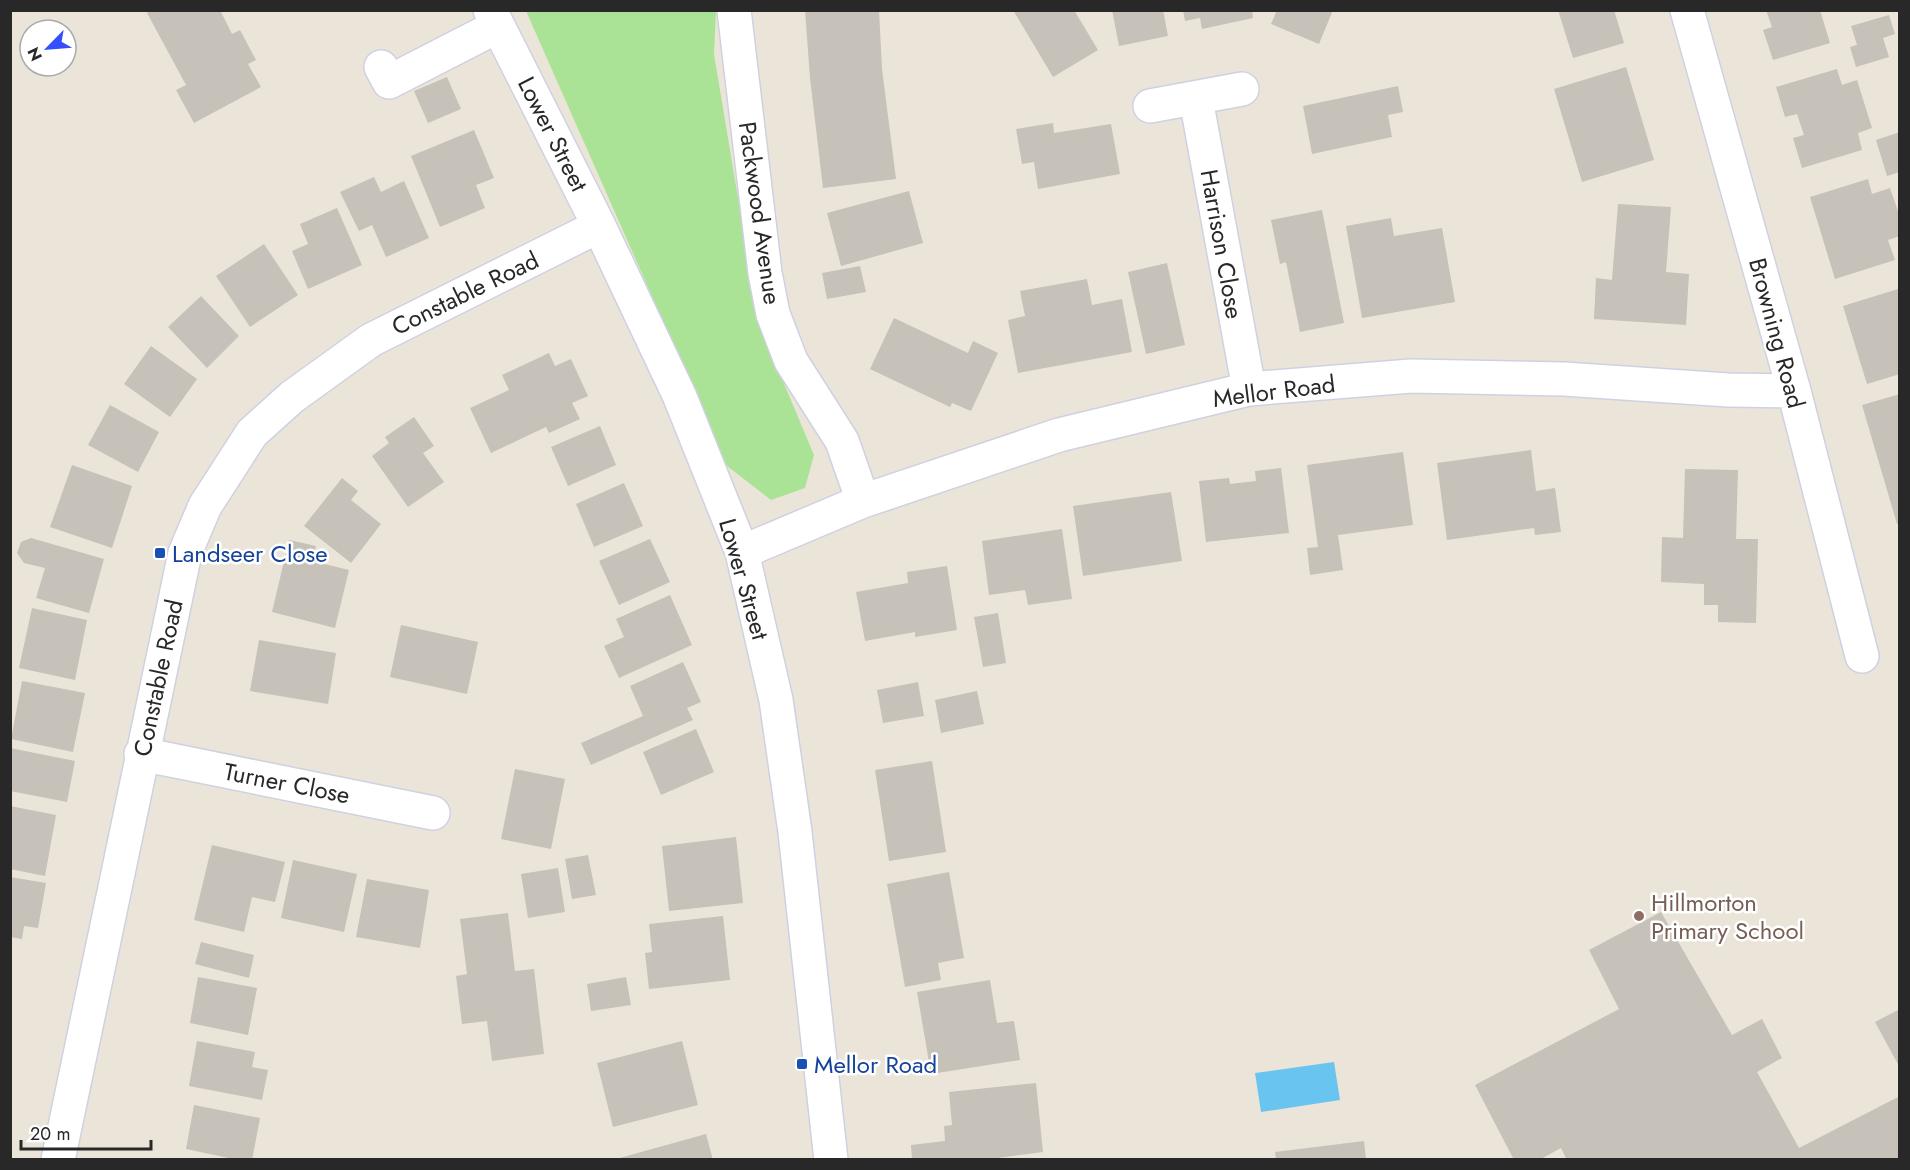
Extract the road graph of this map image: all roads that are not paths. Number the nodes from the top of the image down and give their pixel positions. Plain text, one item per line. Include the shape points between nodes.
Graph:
1 (734, 10) edge
2 (1687, 10) edge
3 (494, 18) edge
4 (381, 67) dead end
5 (1242, 89) dead end
6 (1196, 99) junction
7 (1150, 106) dead end
8 (599, 226) junction
9 (1249, 389) junction
10 (1794, 391) junction
11 (863, 501) junction
12 (742, 552) junction
13 (1862, 656) dead end
14 (141, 754) junction
15 (433, 813) dead end
16 (58, 1160) edge
17 (831, 1160) edge

1 - 11 street, Packwood Avenue via 773,314 790,361 842,441
2 - 10 street, Browning Road
3 - 4 street via 389,82
3 - 8 street, Lower Street
5 - 6 street
6 - 7 street
6 - 9 street, Harrison Close
8 - 12 street, Lower Street via 680,397
8 - 14 street, Constable Road via 371,340 292,397 252,433 205,506 185,553
9 - 10 street, Mellor Road via 1411,376
9 - 11 street, Mellor Road via 1059,435
10 - 13 street, Browning Road
11 - 12 street, Mellor Road
12 - 17 street, Lower Street via 777,711 795,832
14 - 15 street, Turner Close
14 - 16 street, Constable Road

